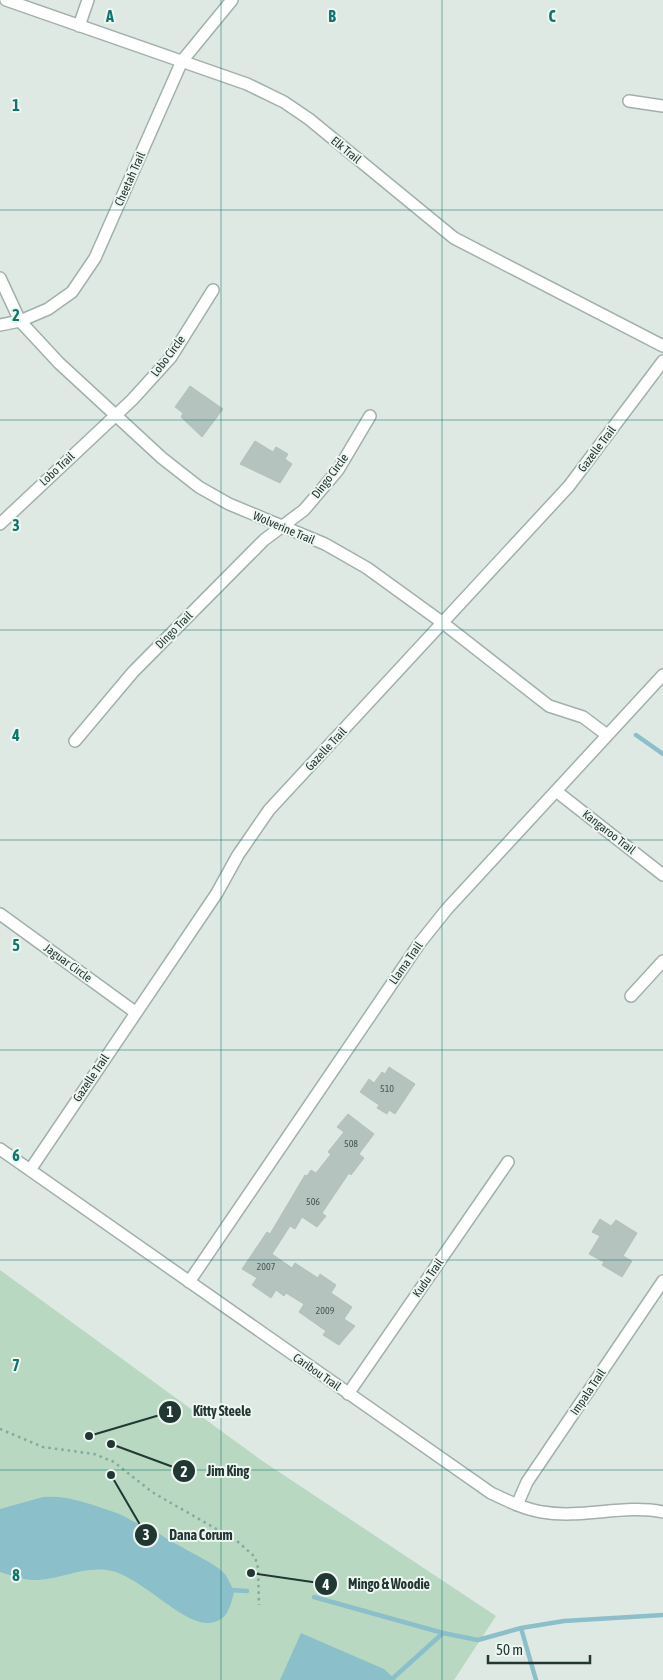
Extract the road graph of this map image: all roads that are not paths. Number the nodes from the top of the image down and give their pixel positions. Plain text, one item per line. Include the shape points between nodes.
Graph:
1 (6, 0) edge
2 (88, 0) edge
3 (232, 0) edge
4 (79, 26) junction
5 (182, 61) junction
6 (629, 100) dead end
7 (663, 106) edge
8 (0, 278) edge
9 (213, 290) dead end
10 (20, 321) junction
11 (0, 325) edge
12 (663, 346) edge
13 (663, 361) edge
14 (115, 414) junction
15 (370, 416) dead end
16 (0, 524) edge
17 (280, 527) junction
18 (442, 623) junction
19 (663, 675) edge
20 (607, 735) junction
21 (75, 741) dead end
22 (556, 790) junction
23 (663, 874) edge
24 (0, 914) edge
25 (663, 961) edge
26 (631, 996) dead end
27 (135, 1012) junction
28 (0, 1149) edge
29 (508, 1162) dead end
30 (30, 1170) junction
31 (189, 1282) junction
32 (663, 1282) edge
33 (348, 1394) junction
34 (517, 1505) junction
35 (663, 1512) edge

1 - 4 street, Elk Trail
2 - 4 street
3 - 5 street, Cheetah Trail
4 - 5 street, Elk Trail
5 - 10 street, Cheetah Trail via 95,258 72,292 48,309
5 - 12 street, Elk Trail via 247,84 284,102 454,238
6 - 7 street
8 - 10 street, Wolverine Trail
9 - 14 street, Lobo Circle via 171,357
10 - 11 street, Cheetah Trail
10 - 14 street, Wolverine Trail via 60,364
13 - 18 street, Gazelle Trail via 569,486
14 - 16 street, Lobo Trail
14 - 17 street, Wolverine Trail via 162,458 200,486 229,504
15 - 17 street, Dingo Circle via 338,470 304,510
17 - 18 street, Wolverine Trail via 325,544 367,568
17 - 21 street, Dingo Trail via 133,672
18 - 20 street, Wolverine Trail via 549,706 583,717
18 - 27 street, Gazelle Trail via 269,810
19 - 20 street, Llama Trail
20 - 22 street, Llama Trail
22 - 23 street, Kangaroo Trail
22 - 31 street, Llama Trail via 419,944
24 - 27 street, Jaguar Circle
25 - 26 street
27 - 30 street, Gazelle Trail
28 - 30 street, Caribou Trail
29 - 33 street, Kudu Trail
30 - 31 street, Caribou Trail
31 - 33 street, Caribou Trail
32 - 34 street, Impala Trail via 527,1482
33 - 34 street, Caribou Trail via 491,1493
34 - 35 street, Caribou Trail via 564,1514

